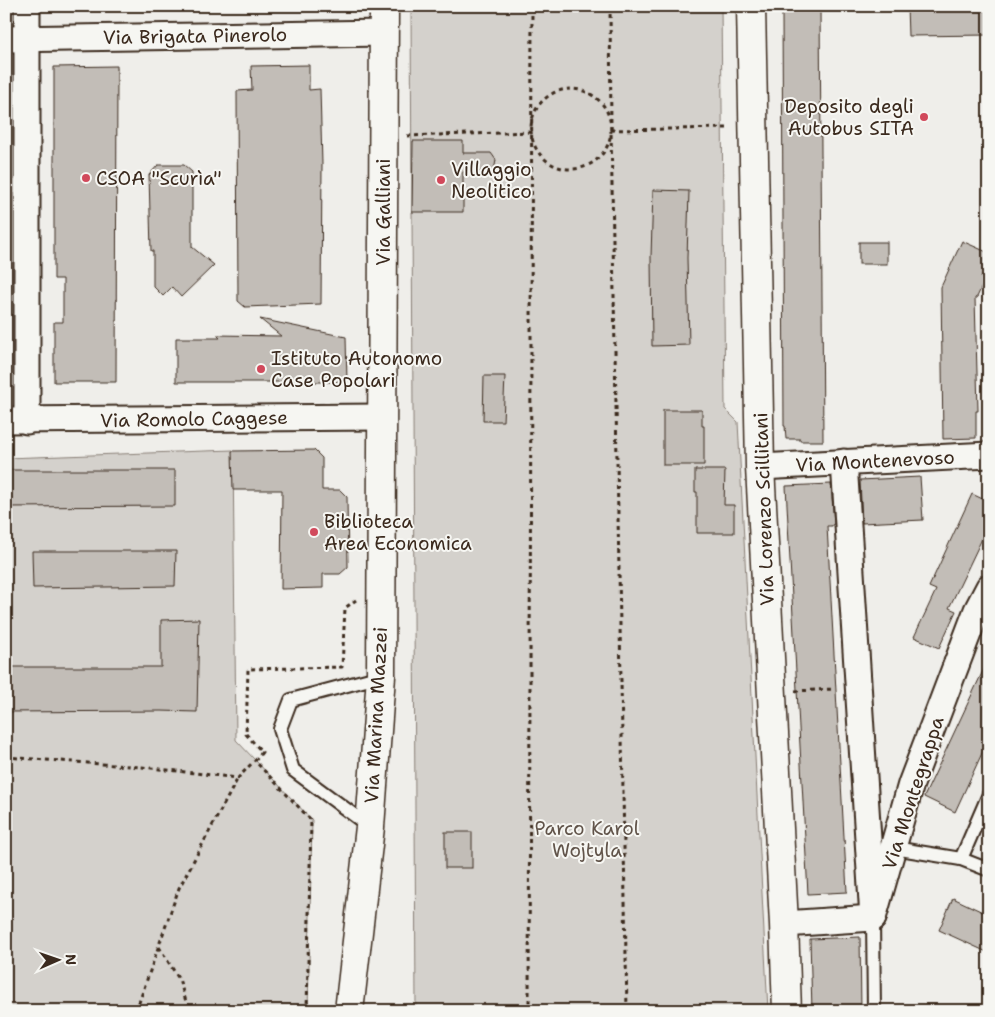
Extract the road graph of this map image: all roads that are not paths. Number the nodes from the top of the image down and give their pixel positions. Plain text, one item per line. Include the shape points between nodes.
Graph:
1 (27, 6) edge
2 (384, 6) edge
3 (751, 6) edge
4 (384, 33) junction
5 (17, 39) edge
6 (382, 417) junction
7 (17, 420) edge
8 (989, 455) edge
9 (844, 462) junction
10 (760, 467) junction
11 (989, 587) edge
12 (983, 612) edge
13 (380, 676) junction
14 (989, 794) edge
15 (370, 827) junction
16 (894, 848) junction
17 (961, 859) junction
18 (989, 870) edge
19 (873, 918) junction
20 (784, 924) junction
21 (349, 1011) edge
22 (787, 1011) edge
23 (874, 1011) edge

1 - 5 street
2 - 4 street, Via Galliani
3 - 10 street, Via Lorenzo Scillitani
4 - 5 street, Via Brigata Pinerolo
4 - 6 street, Via Galliani
5 - 7 street
6 - 7 street, Via Romolo Caggese
6 - 13 street, Via Marina Mazzei
8 - 9 street, Via Montenevoso
9 - 10 street, Via Montenevoso
9 - 19 street
10 - 20 street, Via Lorenzo Scillitani
11 - 12 street, Via Montegrappa
12 - 16 street, Via Montegrappa via 911,784
13 - 15 street, Via Marina Mazzei
13 - 15 lane via 290,700 280,730 293,770
14 - 17 lane
15 - 21 street, Via Marina Mazzei
16 - 17 lane
16 - 19 street, Via Montegrappa
17 - 18 lane
19 - 20 street
19 - 23 lane
20 - 22 street, Via Lorenzo Scillitani

